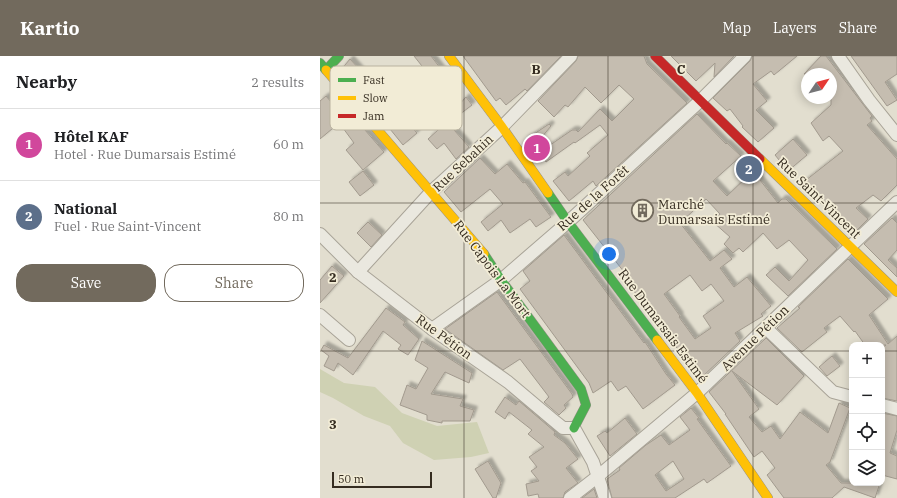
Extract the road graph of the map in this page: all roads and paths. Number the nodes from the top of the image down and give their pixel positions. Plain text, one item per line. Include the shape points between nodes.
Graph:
1 (339, 56) edge
2 (449, 56) edge
3 (571, 56) edge
4 (655, 56) edge
5 (745, 56) edge
6 (838, 56) edge
7 (323, 66) edge
8 (456, 66) edge
9 (462, 73) edge
10 (330, 74) edge
11 (700, 101) junction
12 (502, 127) junction
13 (378, 130) edge
14 (897, 135) edge
15 (431, 192) junction
16 (897, 202) edge
17 (568, 222) junction
18 (320, 234) edge
19 (851, 247) junction
20 (358, 272) junction
21 (500, 280) junction
22 (897, 292) edge
23 (320, 315) edge
24 (766, 328) junction
25 (432, 329) junction
26 (349, 340) dead end
27 (697, 393) junction
28 (849, 396) edge
29 (885, 406) edge
30 (897, 409) edge
31 (574, 428) junction
32 (597, 477) junction
33 (570, 498) edge
34 (605, 498) edge
35 (768, 498) edge

1 - 7 main road
2 - 8 main road, Rue Dumarsais Estimé
3 - 12 street, Rue Sebahin
4 - 11 main road, Rue Saint-Vincent
5 - 11 street, Rue de la Forêt
6 - 14 street
7 - 10 main road, Rue Capois La Mort
9 - 12 main road, Rue Dumarsais Estimé
11 - 17 street, Rue de la Forêt
11 - 19 main road, Rue Saint-Vincent
12 - 15 street, Rue Sebahin
12 - 17 main road, Rue Dumarsais Estimé
13 - 15 main road, Rue Capois La Mort
15 - 20 street, Rue Sebahin
15 - 21 main road, Rue Capois La Mort via 484,254
16 - 19 street, Avenue Pétion
17 - 21 street, Rue de la Forêt
17 - 27 main road, Rue Dumarsais Estimé
18 - 20 street, Rue Pétion
19 - 22 main road, Rue Saint-Vincent
19 - 24 street, Avenue Pétion
20 - 25 street, Rue Pétion
21 - 25 street, Rue de la Forêt
21 - 31 main road, Rue Capois La Mort via 581,389 586,405
23 - 26 street
24 - 27 street, Avenue Pétion
24 - 28 street via 832,392
25 - 31 street, Rue Pétion via 508,382 558,424 564,428
27 - 32 street, Avenue Pétion
27 - 35 main road, Rue Dumarsais Estimé
29 - 30 street
31 - 32 street via 593,462
32 - 33 street, Avenue Pétion
32 - 34 street

